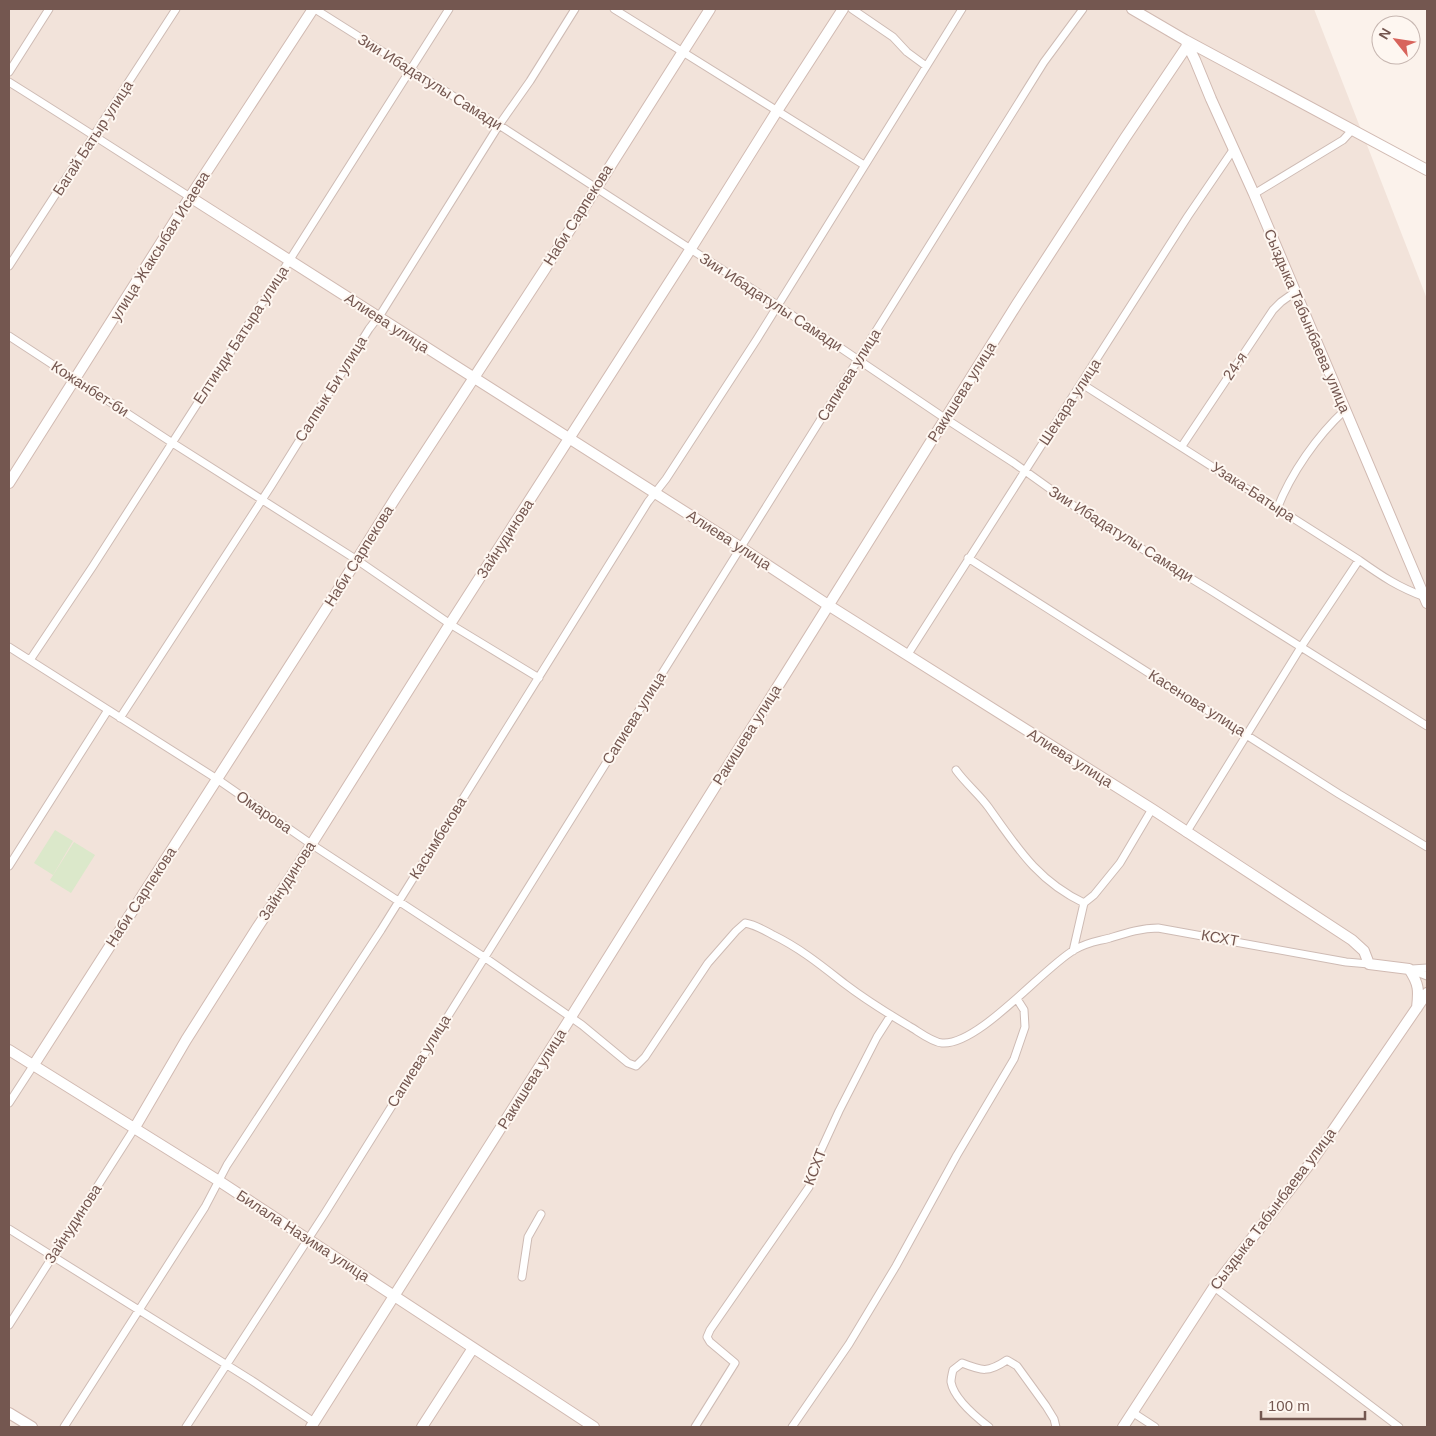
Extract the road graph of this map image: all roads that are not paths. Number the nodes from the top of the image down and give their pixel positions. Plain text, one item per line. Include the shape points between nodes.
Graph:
1 (49, 9) edge
2 (176, 9) edge
3 (314, 9) edge
4 (449, 9) edge
5 (575, 9) edge
6 (614, 9) edge
7 (710, 9) edge
8 (843, 9) edge
9 (852, 9) edge
10 (962, 9) edge
11 (1083, 9) edge
12 (1132, 9) edge
13 (1186, 43) junction
14 (683, 51) junction
15 (926, 66) junction
16 (409, 70) junction
17 (9, 72) edge
18 (9, 82) edge
19 (777, 111) junction
20 (499, 125) junction
21 (1353, 129) junction
22 (95, 135) junction
23 (1233, 150) junction
24 (864, 165) junction
25 (1427, 170) edge
26 (595, 188) junction
27 (1254, 194) junction
28 (190, 197) junction
29 (690, 250) junction
30 (289, 261) junction
31 (9, 266) edge
32 (1295, 292) junction
33 (777, 305) junction
34 (378, 316) junction
35 (9, 336) edge
36 (859, 360) junction
37 (473, 378) junction
38 (76, 379) junction
39 (1082, 384) junction
40 (1345, 410) junction
41 (946, 420) junction
42 (568, 438) junction
43 (171, 442) junction
44 (1182, 446) junction
45 (1026, 471) junction
46 (9, 483) edge
47 (656, 493) junction
48 (261, 500) junction
49 (1277, 509) junction
50 (740, 547) junction
51 (968, 558) junction
52 (357, 560) junction
53 (1359, 560) junction
54 (1426, 600) edge
55 (828, 605) junction
56 (450, 624) junction
57 (9, 647) edge
58 (1301, 647) junction
59 (908, 654) junction
60 (30, 660) junction
61 (539, 678) junction
62 (108, 710) junction
63 (120, 718) junction
64 (1427, 726) edge
65 (1247, 735) junction
66 (956, 770) dead end
67 (217, 780) junction
68 (1152, 809) junction
69 (1186, 833) junction
70 (311, 844) junction
71 (1427, 847) edge
72 (9, 866) edge
73 (398, 901) junction
74 (1084, 903) junction
75 (1073, 951) junction
76 (484, 957) junction
77 (1369, 964) junction
78 (1427, 968) edge
79 (1409, 969) junction
80 (1427, 976) edge
81 (1427, 993) edge
82 (1017, 999) junction
83 (1417, 1008) junction
84 (891, 1015) junction
85 (571, 1017) junction
86 (9, 1050) edge
87 (33, 1066) junction
88 (9, 1103) edge
89 (134, 1129) junction
90 (219, 1182) junction
91 (541, 1214) dead end
92 (9, 1229) edge
93 (307, 1241) junction
94 (52, 1256) junction
95 (522, 1277) dead end
96 (1214, 1287) junction
97 (395, 1296) junction
98 (138, 1311) junction
99 (9, 1325) edge
100 (473, 1348) junction
101 (226, 1365) junction
102 (1132, 1412) junction
103 (9, 1413) edge
104 (312, 1425) edge
105 (32, 1427) edge
106 (64, 1427) edge
107 (186, 1427) edge
108 (422, 1427) edge
109 (594, 1427) edge
110 (695, 1427) edge
111 (792, 1427) edge
112 (989, 1427) edge
113 (1056, 1427) edge
114 (1123, 1427) edge
115 (1155, 1427) edge
116 (1399, 1427) edge

1 - 17 street
2 - 22 street, Багай Батыр улица
3 - 16 street, Зии Ибадатулы Самади
3 - 28 street, улица Жаксыбая Исаева
4 - 16 street, Елтинди Батыра улица
5 - 20 street, Салпык Би улица
6 - 14 street
7 - 14 street, Наби Сарпекова
8 - 19 street, Зайнудинова
9 - 15 street via 893,37
10 - 15 street, Касымбекова
11 - 36 street, Сапиева улица via 1044,62
12 - 13 street
13 - 21 street
13 - 23 street, Сыздыка Табынбаева улица
13 - 41 street, Ракишева улица
14 - 19 street
14 - 26 street, Наби Сарпекова
15 - 24 street, Касымбекова
16 - 20 street, Зии Ибадатулы Самади
16 - 30 street, Елтинди Батыра улица
18 - 22 street, Алиева улица
19 - 24 street
19 - 29 street, Зайнудинова
20 - 26 street, Зии Ибадатулы Самади
20 - 34 street, Салпык Би улица
21 - 25 street
21 - 27 street via 1343,140
22 - 28 street, Алиева улица
22 - 31 street, Багай Батыр улица
23 - 27 street, Сыздыка Табынбаева улица
23 - 39 street, Шекара улица
24 - 33 street, Касымбекова
26 - 29 street, Зии Ибадатулы Самади
26 - 37 street, Наби Сарпекова
27 - 32 street, Сыздыка Табынбаева улица
28 - 30 street, Алиева улица
28 - 38 street, улица Жаксыбая Исаева
29 - 33 street, Зии Ибадатулы Самади
29 - 42 street, Зайнудинова
30 - 34 street, Алиева улица
30 - 43 street, Елтинди Батыра улица
32 - 40 street, Сыздыка Табынбаева улица
32 - 44 street, 24-я via 1273,310
33 - 36 street, Зии Ибадатулы Самади
33 - 47 street, Касымбекова
34 - 37 street, Алиева улица
34 - 48 street, Салпык Би улица
35 - 38 street, Кожанбет-би
36 - 41 street, Зии Ибадатулы Самади
36 - 50 street, Сапиева улица
37 - 42 street, Алиева улица
37 - 52 street, Наби Сарпекова
38 - 43 street, Кожанбет-би
38 - 46 street, улица Жаксыбая Исаева
39 - 44 street, Узака-Батыра
39 - 45 street, Шекара улица
40 - 49 street via 1317,441
40 - 54 street, Сыздыка Табынбаева улица
41 - 45 street, Зии Ибадатулы Самади
41 - 55 street, Ракишева улица
42 - 47 street, Алиева улица
42 - 56 street, Зайнудинова
43 - 48 street, Кожанбет-би
43 - 60 street, Елтинди Батыра улица
44 - 49 street, Узака-Батыра
45 - 51 street, Шекара улица
45 - 58 street, Зии Ибадатулы Самади via 1088,516
47 - 50 street, Алиева улица
47 - 61 street, Касымбекова
48 - 52 street, Кожанбет-би
48 - 63 street, Салпык Би улица
49 - 53 street, Узака-Батыра
50 - 55 street, Алиева улица
50 - 76 street, Сапиева улица
51 - 59 street, Шекара улица
51 - 65 street, Касенова улица
52 - 56 street, Кожанбет-би
52 - 67 street, Наби Сарпекова
53 - 54 street, Узака-Батыра via 1402,589
53 - 58 street
55 - 59 street, Алиева улица
55 - 85 street, Ракишева улица
56 - 61 street, Кожанбет-би
56 - 70 street, Зайнудинова
57 - 60 street, Омарова
58 - 64 street, Зии Ибадатулы Самади
58 - 65 street
59 - 68 street, Алиева улица
60 - 62 street, Омарова
61 - 73 street, Касымбекова
62 - 63 street, Омарова
62 - 72 street
63 - 67 street, Омарова
65 - 69 street
65 - 71 street, Касенова улица
66 - 74 street via 988,806 1032,866 1052,885
67 - 70 street, Омарова
67 - 87 street, Наби Сарпекова
68 - 69 street, Алиева улица
68 - 74 street via 1120,863
69 - 77 street, Алиева улица via 1352,940 1364,951
70 - 73 street, Омарова
70 - 89 street, Зайнудинова via 186,1040
73 - 76 street, Омарова
73 - 90 street, Касымбекова
74 - 75 street
75 - 77 street, КСХТ via 1092,941 1158,928
75 - 82 street, КСХТ
76 - 85 street, Омарова
76 - 93 street, Сапиева улица
77 - 79 street
78 - 79 street
79 - 80 street
79 - 83 street via 1419,991
81 - 83 street, Сыздыка Табынбаева улица
82 - 84 street, КСХТ via 961,1040 942,1043
82 - 111 street via 1024,1010 1025,1027 1014,1058 896,1266 849,1344
83 - 96 street, Сыздыка Табынбаева улица via 1312,1161
84 - 85 street, Омарова via 788,942 746,923 708,963 636,1066
84 - 110 street, КСХТ via 835,1119 816,1161 809,1187 710,1330 707,1337 710,1342 735,1363
85 - 97 street, Ракишева улица
86 - 87 street, Билала Назима улица
87 - 88 street, Наби Сарпекова
87 - 89 street, Билала Назима улица
89 - 90 street, Билала Назима улица
89 - 94 street, Зайнудинова
90 - 93 street, Билала Назима улица
90 - 98 street, Касымбекова
91 - 95 street via 528,1237
92 - 94 street
93 - 97 street, Билала Назима улица
93 - 101 street, Сапиева улица
94 - 98 street
94 - 99 street, Зайнудинова
96 - 102 street, Сыздыка Табынбаева улица
96 - 116 street
97 - 100 street, Билала Назима улица
97 - 104 street, Ракишева улица
98 - 101 street
98 - 106 street, Касымбекова
100 - 108 street
100 - 109 street, Билала Назима улица
101 - 104 street
101 - 107 street, Сапиева улица
102 - 114 street, Сыздыка Табынбаева улица
102 - 115 street
103 - 105 street
112 - 113 street via 954,1391 951,1381 953,1370 962,1363 987,1371 1007,1360 1017,1366 1046,1406

